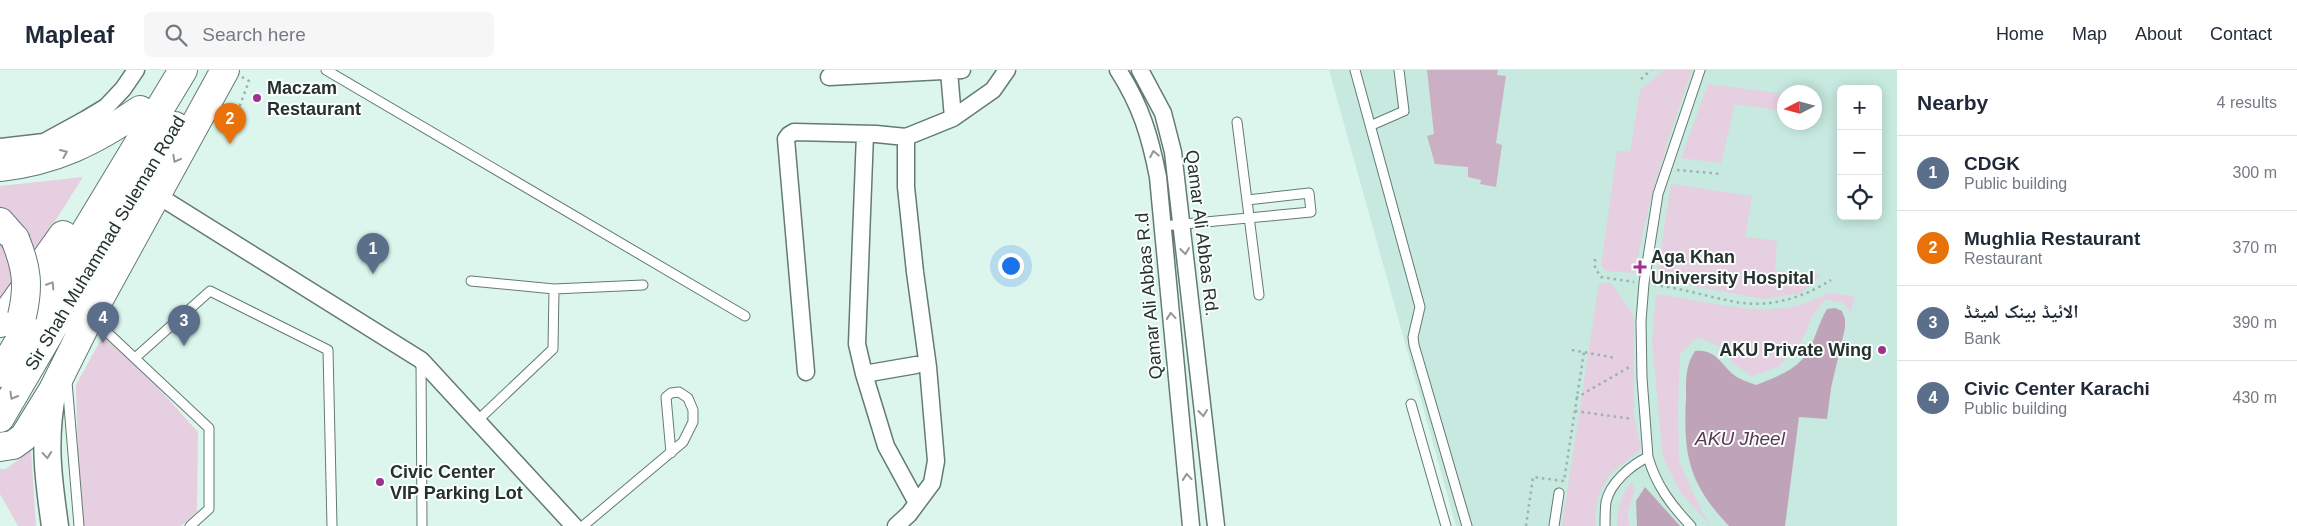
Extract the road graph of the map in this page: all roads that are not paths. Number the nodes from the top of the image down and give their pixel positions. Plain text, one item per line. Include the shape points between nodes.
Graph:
1 (136, 70) edge
2 (165, 70) edge
3 (182, 70) edge
4 (211, 70) edge
5 (225, 70) edge
6 (326, 70) edge
7 (1007, 70) edge
8 (1118, 70) edge
9 (1140, 70) edge
10 (1356, 70) edge
11 (1399, 70) edge
12 (1700, 70) edge
13 (956, 71) edge
14 (829, 77) dead end
15 (140, 110) junction
16 (953, 118) junction
17 (1237, 122) dead end
18 (1372, 125) junction
19 (865, 134) junction
20 (906, 137) junction
21 (0, 147) edge
22 (0, 167) edge
23 (157, 194) junction
24 (1247, 200) junction
25 (1249, 218) junction
26 (1182, 224) junction
27 (1163, 226) junction
28 (7, 230) edge
29 (471, 281) dead end
30 (643, 285) dead end
31 (554, 289) junction
32 (1259, 295) dead end
33 (90, 316) junction
34 (745, 316) dead end
35 (11, 320) edge
36 (135, 358) junction
37 (421, 360) junction
38 (68, 362) junction
39 (0, 364) edge
40 (916, 365) dead end
41 (0, 372) edge
42 (806, 372) dead end
43 (864, 374) junction
44 (53, 390) junction
45 (1411, 404) dead end
46 (0, 418) edge
47 (477, 421) junction
48 (0, 447) edge
49 (671, 452) junction
50 (1648, 457) junction
51 (1559, 493) dead end
52 (917, 503) junction
53 (55, 526) edge
54 (78, 526) edge
55 (190, 526) edge
56 (332, 526) edge
57 (422, 526) edge
58 (574, 526) edge
59 (583, 526) edge
60 (896, 526) edge
61 (1191, 526) edge
62 (1216, 526) edge
63 (1446, 526) edge
64 (1467, 526) edge
65 (1554, 526) edge
66 (1604, 526) edge
67 (1691, 526) edge

1 - 21 street via 106,107 86,119 44,142
2 - 15 highway
41 -> 3 highway, Sir Shah Muhammad Suleman Road
4 -> 46 highway, Sir Shah Muhammad Suleman Road via 116,219
5 -> 23 highway
6 - 34 lane
7 - 16 street via 993,90
27 -> 8 street, Qamar Ali Abbas R.d via 1151,139 1132,92
9 - 26 street, Qamar Ali Abbas Rd. via 1163,113 1173,152
10 - 18 lane
11 - 18 lane via 1404,111
12 - 50 lane via 1658,194 1644,284 1641,321
13 - 14 street
13 - 16 street
22 -> 15 highway via 63,154 110,131
15 - 35 highway
16 - 20 street
17 - 24 lane
18 - 64 lane via 1420,307 1414,345
19 - 20 street
19 - 42 street via 794,132 786,139
19 - 43 street via 858,344
20 - 52 street via 906,186 936,462 932,484
23 - 33 highway
23 - 37 street
24 - 25 lane
24 - 25 lane via 1310,193 1311,212
25 - 26 lane
25 - 32 lane
26 - 27 lane
26 -> 62 street, Qamar Ali Abbas Rd.
61 -> 27 street, Qamar Ali Abbas R.d
28 - 35 highway, bridge via 23,259 27,278 27,294
29 - 31 lane
30 - 31 lane
31 - 47 lane via 553,349
33 - 36 lane
33 - 38 highway
35 - 39 highway
36 - 55 lane via 209,428 209,509
36 - 56 lane via 210,291 328,350
37 - 47 street
37 - 57 lane
38 - 44 highway
38 - 54 lane via 67,394
40 - 43 street
43 - 52 street via 886,446
44 - 48 highway via 24,437 13,445
44 -> 53 main road via 47,417 46,450
45 - 63 lane
47 - 58 street
49 - 49 lane via 683,442 693,422 688,398 679,392 666,397
49 - 59 lane
50 - 66 lane via 1635,464 1614,485 1606,501
50 - 67 lane via 1653,475 1664,494
51 - 65 lane
52 - 60 street

